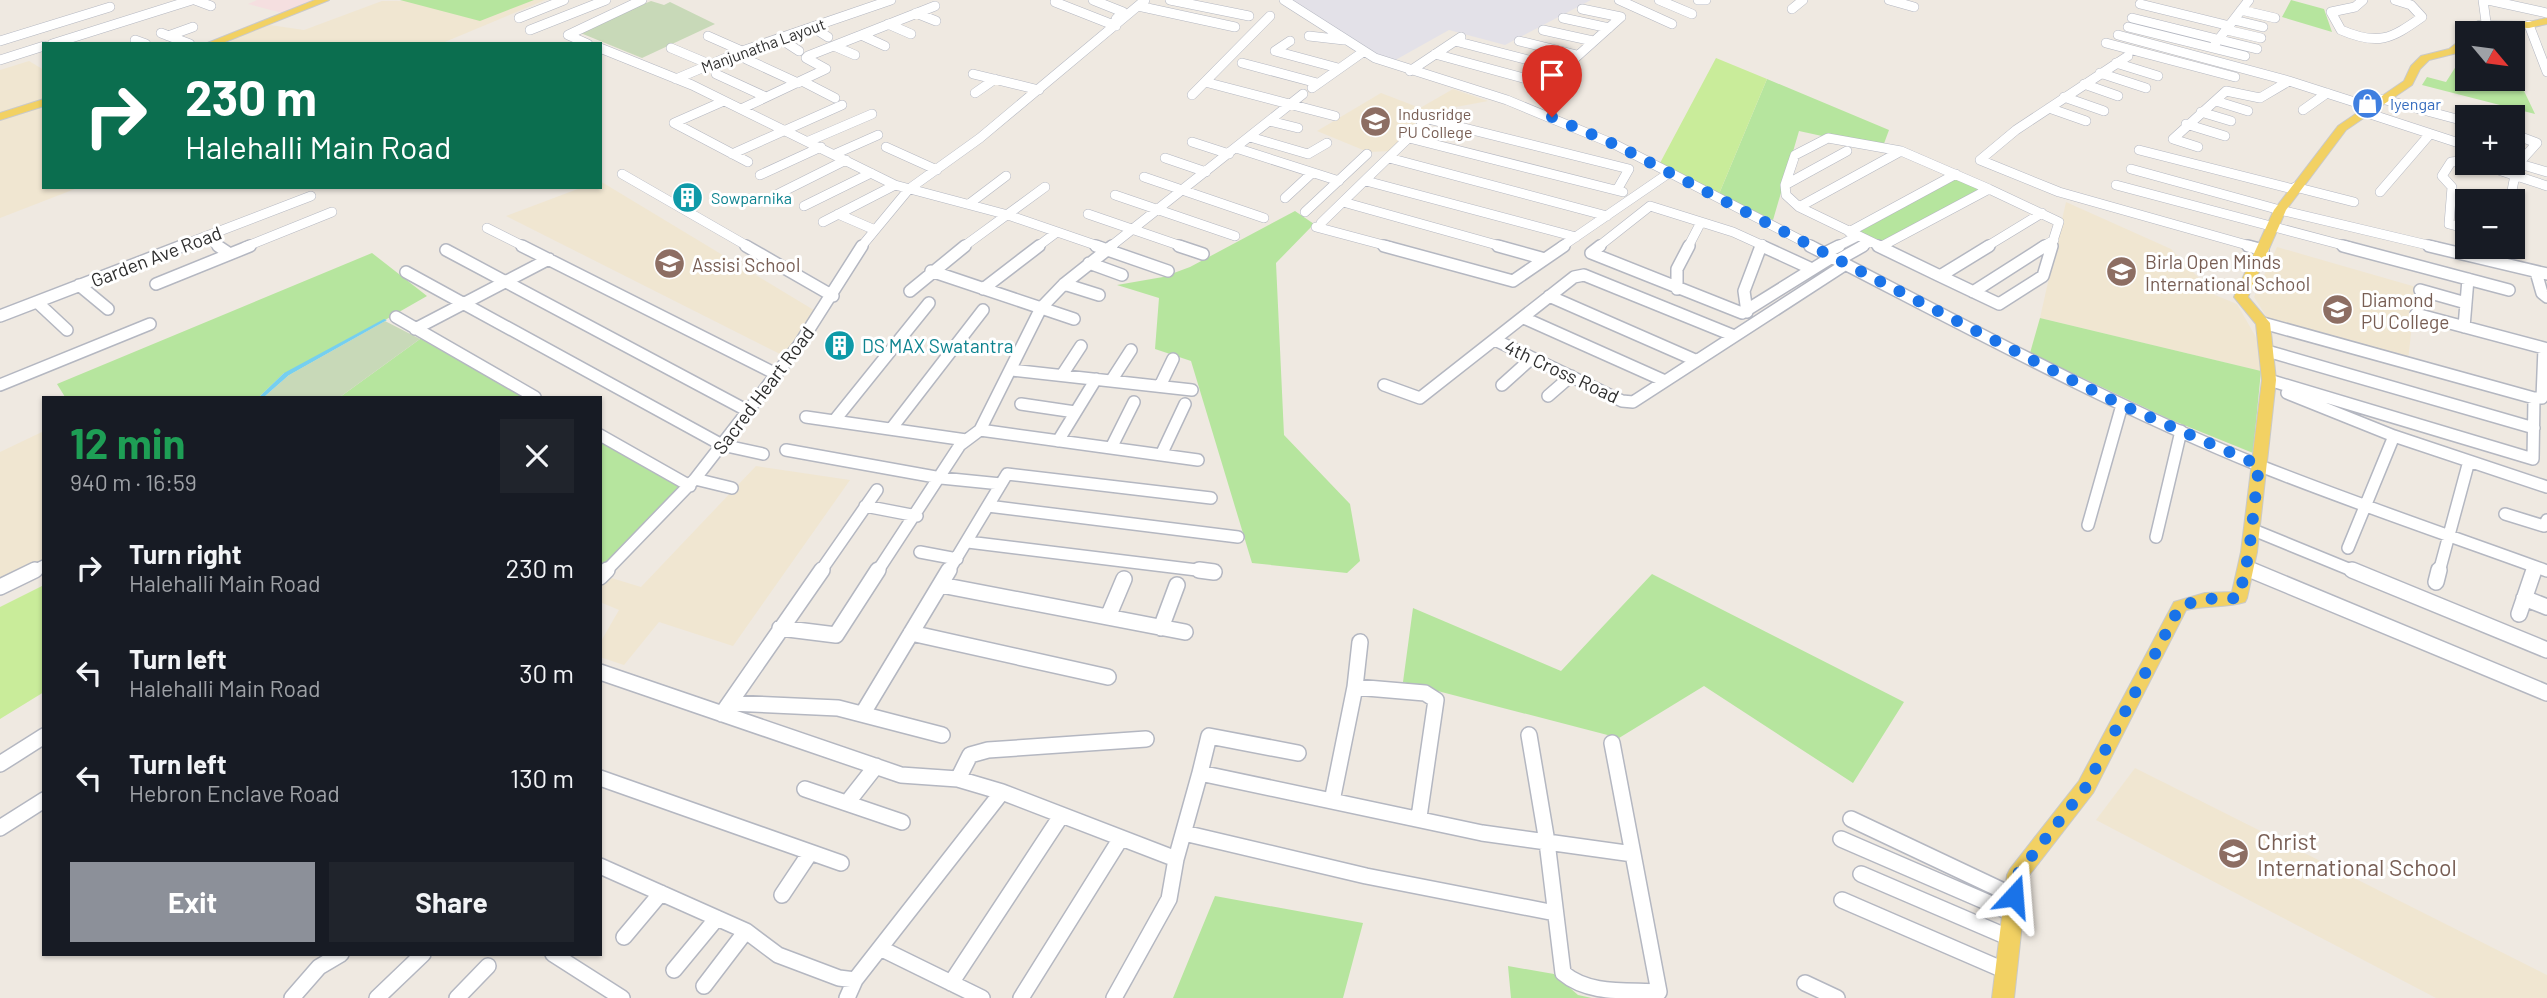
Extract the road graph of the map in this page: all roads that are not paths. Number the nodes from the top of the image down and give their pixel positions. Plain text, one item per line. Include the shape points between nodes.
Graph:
1 (194, 0) edge
2 (324, 0) edge
3 (564, 0) edge
4 (642, 0) edge
5 (891, 0) edge
6 (1057, 0) edge
7 (1093, 0) edge
8 (1170, 0) edge
9 (1284, 0) edge
10 (1619, 0) edge
11 (1659, 0) edge
12 (1698, 0) edge
13 (1706, 0) edge
14 (1801, 0) edge
15 (1889, 0) edge
16 (2249, 0) edge
17 (2363, 0) edge
18 (2395, 0) edge
19 (2486, 0) edge
20 (601, 1) edge
21 (1142, 3) edge
22 (2140, 4) dead end
23 (110, 6) dead end
24 (211, 6) dead end
25 (935, 6) dead end
26 (1914, 7) dead end
27 (1582, 9) dead end
28 (1792, 9) dead end
29 (2241, 10) junction
30 (916, 13) junction
31 (2547, 13) edge
32 (1692, 14) dead end
33 (844, 16) junction
34 (1249, 16) dead end
35 (1270, 16) dead end
36 (519, 18) dead end
37 (1563, 18) dead end
38 (2275, 18) dead end
39 (853, 21) dead end
40 (936, 21) dead end
41 (2486, 21) edge
42 (2547, 21) edge
43 (888, 24) junction
44 (1113, 24) junction
45 (1672, 24) dead end
46 (2230, 25) junction
47 (2525, 25) edge
48 (2529, 25) junction
49 (193, 27) dead end
50 (812, 27) junction
51 (1235, 27) dead end
52 (2263, 27) dead end
53 (1609, 28) junction
54 (530, 30) dead end
55 (1543, 30) dead end
56 (911, 34) dead end
57 (861, 35) junction
58 (1464, 35) dead end
59 (2118, 35) dead end
60 (708, 36) dead end
61 (1309, 36) dead end
62 (828, 37) dead end
63 (779, 38) junction
64 (2261, 38) dead end
65 (0, 40) edge
66 (135, 40) dead end
67 (1345, 40) junction
68 (2219, 40) junction
69 (1290, 41) dead end
70 (1455, 41) junction
71 (1519, 41) dead end
72 (1593, 41) junction
73 (58, 42) edge
74 (140, 42) edge
75 (184, 42) edge
76 (215, 42) edge
77 (584, 42) edge
78 (2106, 43) dead end
79 (834, 46) junction
80 (885, 46) dead end
81 (2537, 46) junction
82 (42, 47) edge
83 (2547, 47) edge
84 (671, 48) dead end
85 (2213, 48) junction
86 (602, 49) edge
87 (2257, 49) dead end
88 (2455, 49) edge
89 (799, 51) dead end
90 (1363, 52) junction
91 (1435, 54) junction
92 (744, 55) junction
93 (855, 55) dead end
94 (1577, 55) junction
95 (2128, 55) dead end
96 (2245, 56) dead end
97 (2205, 58) junction
98 (0, 60) edge
99 (1242, 63) dead end
100 (2116, 63) junction
101 (709, 64) junction
102 (2198, 67) junction
103 (2283, 67) dead end
104 (2546, 67) edge
105 (1338, 68) junction
106 (1563, 69) junction
107 (1410, 71) junction
108 (716, 74) dead end
109 (973, 74) dead end
110 (2100, 74) junction
111 (2192, 75) dead end
112 (2158, 76) dead end
113 (2235, 77) dead end
114 (2274, 77) junction
115 (676, 79) junction
116 (995, 79) junction
117 (2289, 81) junction
118 (800, 82) junction
119 (1205, 82) junction
120 (1317, 83) junction
121 (2084, 84) junction
122 (2146, 88) dead end
123 (1039, 90) junction
124 (975, 93) dead end
125 (2327, 93) junction
126 (1192, 95) dead end
127 (2118, 96) dead end
128 (766, 97) junction
129 (2064, 97) junction
130 (724, 101) junction
131 (2216, 101) junction
132 (42, 103) edge
133 (1291, 104) junction
134 (2372, 106) junction
135 (2049, 108) junction
136 (741, 109) junction
137 (2302, 110) dead end
138 (2105, 111) dead end
139 (2248, 111) dead end
140 (2201, 112) junction
141 (872, 114) dead end
142 (1335, 116) dead end
143 (0, 117) edge
144 (2455, 120) edge
145 (1270, 121) junction
146 (2086, 121) dead end
147 (2231, 121) dead end
148 (2186, 124) junction
149 (1298, 128) dead end
150 (786, 130) junction
151 (2430, 134) junction
152 (878, 135) dead end
153 (2225, 136) dead end
154 (1250, 137) junction
155 (1409, 138) junction
156 (2525, 139) edge
157 (809, 141) junction
158 (1192, 142) dead end
159 (2455, 142) edge
160 (1327, 143) dead end
161 (821, 147) junction
162 (886, 147) dead end
163 (2198, 147) dead end
164 (2138, 150) dead end
165 (1233, 151) junction
166 (1847, 151) dead end
167 (1901, 151) junction
168 (732, 153) junction
169 (2525, 153) edge
170 (835, 154) junction
171 (1367, 154) dead end
172 (1165, 158) dead end
173 (1389, 159) junction
174 (846, 160) junction
175 (748, 162) dead end
176 (2455, 162) edge
177 (2525, 165) edge
178 (2131, 169) dead end
179 (937, 170) junction
180 (1206, 172) junction
181 (2547, 172) edge
182 (871, 173) junction
183 (1312, 173) junction
184 (1669, 173) junction
185 (622, 174) dead end
186 (1956, 174) junction
187 (760, 175) dead end
188 (2515, 175) joint
189 (1006, 176) dead end
190 (1144, 177) dead end
191 (1339, 181) junction
192 (1366, 181) junction
193 (895, 185) junction
194 (1785, 185) junction
195 (2116, 185) dead end
196 (2547, 186) edge
197 (1045, 187) dead end
198 (2294, 188) junction
199 (909, 189) junction
200 (1989, 189) junction
201 (2512, 189) edge
202 (1183, 190) junction
203 (1617, 190) junction
204 (2380, 192) dead end
205 (778, 194) dead end
206 (1115, 195) dead end
207 (1637, 195) junction
208 (311, 196) dead end
209 (1285, 198) dead end
210 (1343, 202) junction
211 (2354, 202) dead end
212 (969, 204) junction
213 (804, 206) dead end
214 (1799, 207) junction
215 (2280, 209) junction
216 (1158, 210) junction
217 (332, 212) dead end
218 (1305, 212) dead end
219 (2042, 213) junction
220 (838, 214) junction
221 (1088, 214) dead end
222 (1008, 215) junction
223 (1607, 216) junction
224 (1264, 218) dead end
225 (823, 222) dead end
226 (1700, 224) junction
227 (2455, 226) edge
228 (487, 228) dead end
229 (1133, 229) junction
230 (2272, 229) junction
231 (875, 230) junction
232 (1057, 232) junction
233 (1853, 234) junction
234 (1235, 236) dead end
235 (205, 237) junction
236 (1576, 237) junction
237 (2054, 240) junction
238 (1870, 242) junction
239 (1762, 244) junction
240 (1882, 246) junction
241 (1106, 249) junction
242 (446, 250) dead end
243 (2263, 250) junction
244 (230, 254) junction
245 (1203, 254) dead end
246 (548, 259) junction
247 (1545, 259) junction
248 (1835, 259) junction
249 (2499, 259) edge
250 (2498, 262) junction
251 (1089, 263) junction
252 (1812, 269) junction
253 (931, 271) junction
254 (1168, 271) dead end
255 (406, 272) dead end
256 (2542, 273) edge
257 (1122, 275) dead end
258 (1940, 276) junction
259 (2468, 279) junction
260 (506, 282) junction
261 (156, 284) dead end
262 (1064, 284) junction
263 (79, 285) junction
264 (983, 289) junction
265 (1677, 289) junction
266 (2420, 290) dead end
267 (2509, 290) dead end
268 (910, 291) dead end
269 (1973, 292) junction
270 (1098, 295) dead end
271 (833, 296) junction
272 (1549, 296) junction
273 (2547, 297) edge
274 (37, 302) junction
275 (464, 303) junction
276 (929, 303) dead end
277 (2466, 303) junction
278 (1041, 308) junction
279 (108, 309) dead end
280 (983, 310) dead end
281 (1746, 312) junction
282 (2416, 314) dead end
283 (0, 316) edge
284 (396, 317) dead end
285 (1524, 318) junction
286 (1074, 319) dead end
287 (2263, 323) junction
288 (150, 324) dead end
289 (2464, 327) junction
290 (415, 329) junction
291 (67, 330) dead end
292 (1732, 335) junction
293 (1495, 340) junction
294 (1081, 346) dead end
295 (1131, 350) dead end
296 (2267, 351) junction
297 (1532, 358) junction
298 (1173, 359) dead end
299 (1695, 360) junction
300 (1012, 370) junction
301 (776, 374) junction
302 (1062, 375) junction
303 (1571, 376) junction
304 (1096, 379) junction
305 (1111, 381) junction
306 (1665, 381) junction
307 (2268, 383) junction
308 (0, 385) edge
309 (1384, 385) dead end
310 (1502, 385) dead end
311 (1160, 386) junction
312 (1192, 390) dead end
313 (533, 396) edge
314 (1548, 396) dead end
315 (2534, 398) junction
316 (1134, 402) dead end
317 (1021, 404) dead end
318 (1185, 404) dead end
319 (2122, 405) junction
320 (748, 411) junction
321 (1075, 412) junction
322 (806, 416) dead end
323 (834, 421) junction
324 (2534, 428) junction
325 (891, 429) junction
326 (980, 430) junction
327 (2181, 431) junction
328 (602, 436) edge
329 (2394, 436) junction
330 (965, 440) junction
331 (1058, 441) junction
332 (722, 445) junction
333 (1111, 448) junction
334 (786, 450) dead end
335 (764, 454) dead end
336 (1161, 455) junction
337 (1198, 460) dead end
338 (2469, 461) junction
339 (2259, 465) junction
340 (941, 478) junction
341 (693, 483) junction
342 (1001, 484) junction
343 (2547, 487) edge
344 (732, 488) dead end
345 (877, 490) dead end
346 (1211, 498) dead end
347 (2364, 504) junction
348 (865, 506) junction
349 (988, 506) junction
350 (2505, 514) dead end
351 (917, 516) junction
352 (2547, 520) edge
353 (2088, 525) dead end
354 (2251, 529) junction
355 (2448, 535) junction
356 (1238, 537) dead end
357 (2155, 537) dead end
358 (968, 542) junction
359 (2348, 548) dead end
360 (920, 552) dead end
361 (957, 559) junction
362 (42, 567) edge
363 (2246, 568) junction
364 (2541, 569) edge
365 (1214, 572) dead end
366 (602, 575) edge
367 (1124, 579) dead end
368 (2436, 582) dead end
369 (940, 585) junction
370 (1177, 585) dead end
371 (0, 587) edge
372 (2524, 598) junction
373 (2547, 607) edge
374 (2519, 614) dead end
375 (1108, 617) junction
376 (780, 628) junction
377 (1161, 628) junction
378 (1185, 632) dead end
379 (911, 633) junction
380 (1360, 642) dead end
381 (2547, 650) edge
382 (602, 673) edge
383 (1108, 677) dead end
384 (1355, 687) junction
385 (2547, 693) edge
386 (726, 709) junction
387 (863, 713) junction
388 (942, 735) dead end
389 (1529, 735) dead end
390 (42, 737) edge
391 (1146, 739) dead end
392 (1612, 743) dead end
393 (1298, 754) dead end
394 (0, 764) edge
395 (876, 766) junction
396 (1200, 773) junction
397 (602, 779) edge
398 (958, 779) junction
399 (805, 789) dead end
400 (1002, 792) junction
401 (42, 801) edge
402 (1332, 801) junction
403 (847, 803) junction
404 (1061, 816) junction
405 (1419, 817) junction
406 (1851, 819) dead end
407 (902, 822) dead end
408 (0, 828) edge
409 (1184, 833) junction
410 (1121, 838) junction
411 (1841, 839) dead end
412 (1547, 842) junction
413 (810, 853) junction
414 (1633, 854) junction
415 (1176, 859) junction
416 (841, 863) dead end
417 (602, 870) edge
418 (1861, 874) dead end
419 (661, 893) junction
420 (782, 895) dead end
421 (1842, 900) dead end
422 (2013, 904) junction
423 (1555, 914) junction
424 (717, 918) junction
425 (746, 931) junction
426 (624, 937) dead end
427 (2010, 938) junction
428 (882, 949) junction
429 (338, 956) edge
430 (421, 956) edge
431 (557, 956) edge
432 (488, 966) dead end
433 (674, 970) dead end
434 (2006, 971) junction
435 (855, 980) junction
436 (951, 983) junction
437 (1805, 983) dead end
438 (704, 986) dead end
439 (292, 998) edge
440 (377, 998) edge
441 (457, 998) edge
442 (622, 998) edge
443 (847, 998) edge
444 (982, 998) edge
445 (1021, 998) edge
446 (1114, 998) edge
447 (1837, 998) edge
448 (2003, 998) edge

1 - 24 street
1 - 73 street
2 - 76 main road
3 - 36 street
4 - 77 street via 568,35
5 - 33 street, Manjunatha Layout
6 - 44 street
7 - 44 street via 1124,13
8 - 34 street
9 - 67 street
10 - 45 street
11 - 32 street
12 - 13 street
14 - 28 street
15 - 26 street
16 - 29 street
17 - 18 street via 2355,7 2331,12 2341,30 2381,41 2391,40 2422,17 2411,5
19 - 31 street
19 - 41 street
20 - 54 street
21 - 44 street, Sacred Heart Road
21 - 51 street
22 - 46 street
23 - 65 street
25 - 30 street
27 - 53 street via 1621,18
29 - 38 street
29 - 46 street
30 - 40 street
30 - 43 street
33 - 39 street
33 - 50 street, Manjunatha Layout
35 - 119 street
37 - 53 street
42 - 48 main road
43 - 56 street
43 - 57 street
44 - 123 street, Sacred Heart Road
46 - 52 street
46 - 64 street
46 - 68 street
47 - 48 main road
48 - 81 street
49 - 75 street via 164,35
50 - 62 street
50 - 63 street, Manjunatha Layout
53 - 72 street
55 - 72 street
57 - 79 street
57 - 80 street
58 - 70 street
59 - 97 street
60 - 92 street
61 - 67 street
63 - 89 street
63 - 92 street, Manjunatha Layout
66 - 74 street
67 - 90 street
68 - 85 street
68 - 85 street via 2130,22
68 - 87 street
69 - 105 street via 1275,51
70 - 91 street
70 - 106 street
71 - 94 street
72 - 94 street
78 - 102 street
79 - 93 street
79 - 118 street via 806,57 826,69
81 - 83 street
81 - 104 street
82 - 98 street
84 - 101 street
85 - 96 street
85 - 97 street
86 - 115 street
88 - 134 main road via 2425,58 2408,83
90 - 105 street
90 - 107 street
91 - 106 street via 1549,85
91 - 107 street
92 - 101 street, Manjunatha Layout
92 - 118 street
94 - 106 street
95 - 100 street
97 - 102 street
97 - 114 street
99 - 120 street
100 - 110 street
100 - 112 street
101 - 115 street, Manjunatha Layout
102 - 111 street
102 - 113 street
103 - 114 street
105 - 120 street
107 - 184 street via 1552,117
108 - 128 street
109 - 116 street
110 - 121 street
110 - 122 street
114 - 117 street
115 - 130 street
116 - 123 street
116 - 124 street
117 - 125 street
117 - 131 street via 2260,98 2231,90
118 - 128 street
118 - 150 street via 838,101
119 - 126 street
119 - 133 street
120 - 133 street
121 - 127 street
121 - 129 street
123 - 179 street, Sacred Heart Road
125 - 134 street
125 - 137 street
128 - 136 street
129 - 135 street
129 - 138 street
130 - 136 street
130 - 168 street via 674,123
131 - 139 street
131 - 140 street
132 - 143 main road
133 - 142 street
133 - 145 street
134 - 144 street
134 - 151 street
134 - 198 main road via 2342,128
135 - 146 street
135 - 243 street via 1980,160 2059,192
136 - 150 street
140 - 147 street
140 - 148 street
141 - 157 street
145 - 149 street
145 - 154 street
148 - 153 street
148 - 163 street via 2170,141
150 - 157 street
150 - 168 street
151 - 159 street
151 - 204 street
152 - 170 street
154 - 160 street via 1308,154
154 - 165 street
155 - 173 street
155 - 203 street
155 - 203 street via 1431,119 1554,149 1629,169
156 - 169 street via 2536,143
157 - 161 street
158 - 165 street
161 - 170 street
161 - 187 street
162 - 179 street
164 - 198 street
165 - 180 street
165 - 183 street
166 - 194 street
167 - 186 street
167 - 194 street via 1828,138 1795,155
167 - 214 street
168 - 175 street
170 - 174 street
171 - 191 street
172 - 180 street
173 - 192 street
173 - 223 street
174 - 182 street
174 - 205 street
176 - 227 street via 2442,176 2452,187 2449,224
177 - 181 street
178 - 215 street
179 - 199 street, Sacred Heart Road
180 - 202 street
182 - 193 street
182 - 213 street
183 - 191 street
183 - 209 street
184 - 207 street
184 - 248 street
185 - 271 street
186 - 200 street
186 - 233 street
188 - 196 street
188 - 201 street
189 - 212 street
190 - 202 street
191 - 218 street
192 - 210 street
192 - 236 street
193 - 199 street
193 - 220 street
194 - 214 street via 1786,195
195 - 230 street
197 - 222 street
198 - 211 street
198 - 215 main road
199 - 212 street
199 - 231 street, Sacred Heart Road
200 - 219 street
200 - 240 street
202 - 216 street
202 - 224 street
203 - 207 street
206 - 216 street
207 - 223 street
208 - 235 street, Garden Ave Road
210 - 247 street
210 - 247 street via 1318,225 1511,281
212 - 222 street
214 - 233 street
215 - 230 main road
215 - 250 street
216 - 229 street
216 - 234 street
217 - 244 street
219 - 237 street via 2059,222
219 - 258 street
220 - 225 street
220 - 231 street
221 - 229 street
222 - 232 street
222 - 253 street
223 - 236 street
226 - 239 street
226 - 265 street via 1676,270
226 - 265 street via 1656,207 1644,208 1592,250 1595,256
228 - 246 street
229 - 241 street
229 - 245 street
230 - 243 main road
230 - 259 street
231 - 271 street, Sacred Heart Road
232 - 241 street
232 - 264 street
233 - 238 street
233 - 248 street
235 - 244 street
235 - 263 street, Garden Ave Road
236 - 247 street
237 - 269 street
237 - 269 street via 2043,275 2000,304
238 - 240 street
238 - 248 street
239 - 252 street
239 - 281 street via 1744,291
240 - 258 street
241 - 251 street
241 - 254 street
242 - 260 street
243 - 287 main road via 2241,297
244 - 261 street
246 - 260 street
246 - 301 street
248 - 252 street
248 - 292 street
248 - 319 street
249 - 250 street
250 - 256 street
251 - 257 street
251 - 262 street
252 - 281 street
253 - 264 street
253 - 268 street
255 - 275 street
256 - 273 street via 2542,293
258 - 269 street
259 - 267 street
259 - 277 street
260 - 275 street
260 - 320 street
262 - 270 street
262 - 278 street
263 - 274 street, Garden Ave Road
263 - 279 street
264 - 278 street
265 - 281 street
266 - 277 street
271 - 301 street, Sacred Heart Road
272 - 285 street
272 - 292 street via 1574,276 1584,275
272 - 299 street
274 - 283 street, Garden Ave Road
274 - 291 street
275 - 290 street
275 - 332 street
276 - 323 street
277 - 289 street
278 - 286 street
278 - 300 street
280 - 325 street
282 - 289 street
284 - 290 street
285 - 293 street
285 - 306 street
287 - 296 main road
287 - 315 street
288 - 308 street
289 - 315 street via 2544,348 2542,398
290 - 313 street
292 - 299 street
293 - 297 street, 4th Cross Road
293 - 309 street via 1420,398
294 - 302 street
295 - 305 street
296 - 307 main road
296 - 324 street
297 - 303 street, 4th Cross Road
297 - 310 street
298 - 311 street
299 - 306 street
300 - 302 street
300 - 326 street
301 - 320 street, Sacred Heart Road
302 - 304 street
303 - 306 street, 4th Cross Road via 1633,402
303 - 314 street
304 - 305 street
304 - 321 street
305 - 311 street
307 - 324 street via 2533,458
307 - 329 street
307 - 339 main road
311 - 312 street
315 - 324 street
316 - 333 street
317 - 321 street
318 - 336 street
319 - 327 street
319 - 353 street
320 - 332 street, Sacred Heart Road
321 - 331 street
322 - 323 street
323 - 325 street
325 - 330 street
326 - 330 street
326 - 331 street
327 - 339 street
327 - 357 street
328 - 341 street
329 - 338 street
329 - 347 street
330 - 340 street
331 - 333 street
332 - 335 street
332 - 341 street, Sacred Heart Road
333 - 336 street
334 - 340 street
336 - 337 street
338 - 343 street
338 - 355 street
339 - 347 street
339 - 354 main road
340 - 342 street
340 - 351 street
341 - 344 street
341 - 366 street, Sacred Heart Road
342 - 346 street via 1007,474
342 - 349 street
345 - 348 street
347 - 355 street
347 - 359 street
348 - 351 street
348 - 376 street
349 - 356 street
349 - 358 street
350 - 352 street via 2544,526
351 - 376 street via 836,635
354 - 363 main road
354 - 381 street
355 - 364 street
355 - 368 street
358 - 361 street
358 - 365 street
360 - 361 street
361 - 369 street
362 - 371 street
363 - 385 street
363 - 422 main road via 2239,598 2205,599 2180,606 2086,787 2017,875
364 - 372 street
367 - 375 street
369 - 375 street
369 - 379 street
370 - 377 street
372 - 373 street
372 - 374 street
375 - 377 street
376 - 386 street
377 - 378 street
379 - 383 street
379 - 387 street
380 - 384 street
382 - 386 street
384 - 402 street
384 - 405 street via 1425,693 1436,700
386 - 387 street via 816,705
386 - 395 street
387 - 388 street
389 - 412 street
390 - 394 street
391 - 398 street via 988,750 970,755
392 - 414 street
393 - 396 street via 1209,736
395 - 398 street via 920,778
395 - 403 street
396 - 402 street
396 - 409 street
397 - 413 street
398 - 400 street
399 - 403 street
400 - 404 street
400 - 428 street
401 - 408 street
402 - 405 street
403 - 407 street
404 - 410 street
404 - 436 street
405 - 412 street via 1482,833
406 - 422 street
409 - 415 street
409 - 423 street
410 - 415 street
410 - 445 street
411 - 422 street
412 - 414 street
412 - 423 street
413 - 416 street
413 - 420 street
414 - 423 street via 1659,992 1570,981 1563,973
415 - 446 street via 1169,899
417 - 419 street
418 - 427 street
419 - 424 street
419 - 426 street
421 - 434 street
422 - 427 main road
424 - 425 street
424 - 433 street
425 - 435 street via 778,955
425 - 438 street
427 - 434 main road
428 - 435 street
428 - 436 street
429 - 439 street via 319,967
430 - 440 street
431 - 442 street
432 - 441 street
434 - 448 main road
435 - 443 street
436 - 444 street
437 - 447 street

